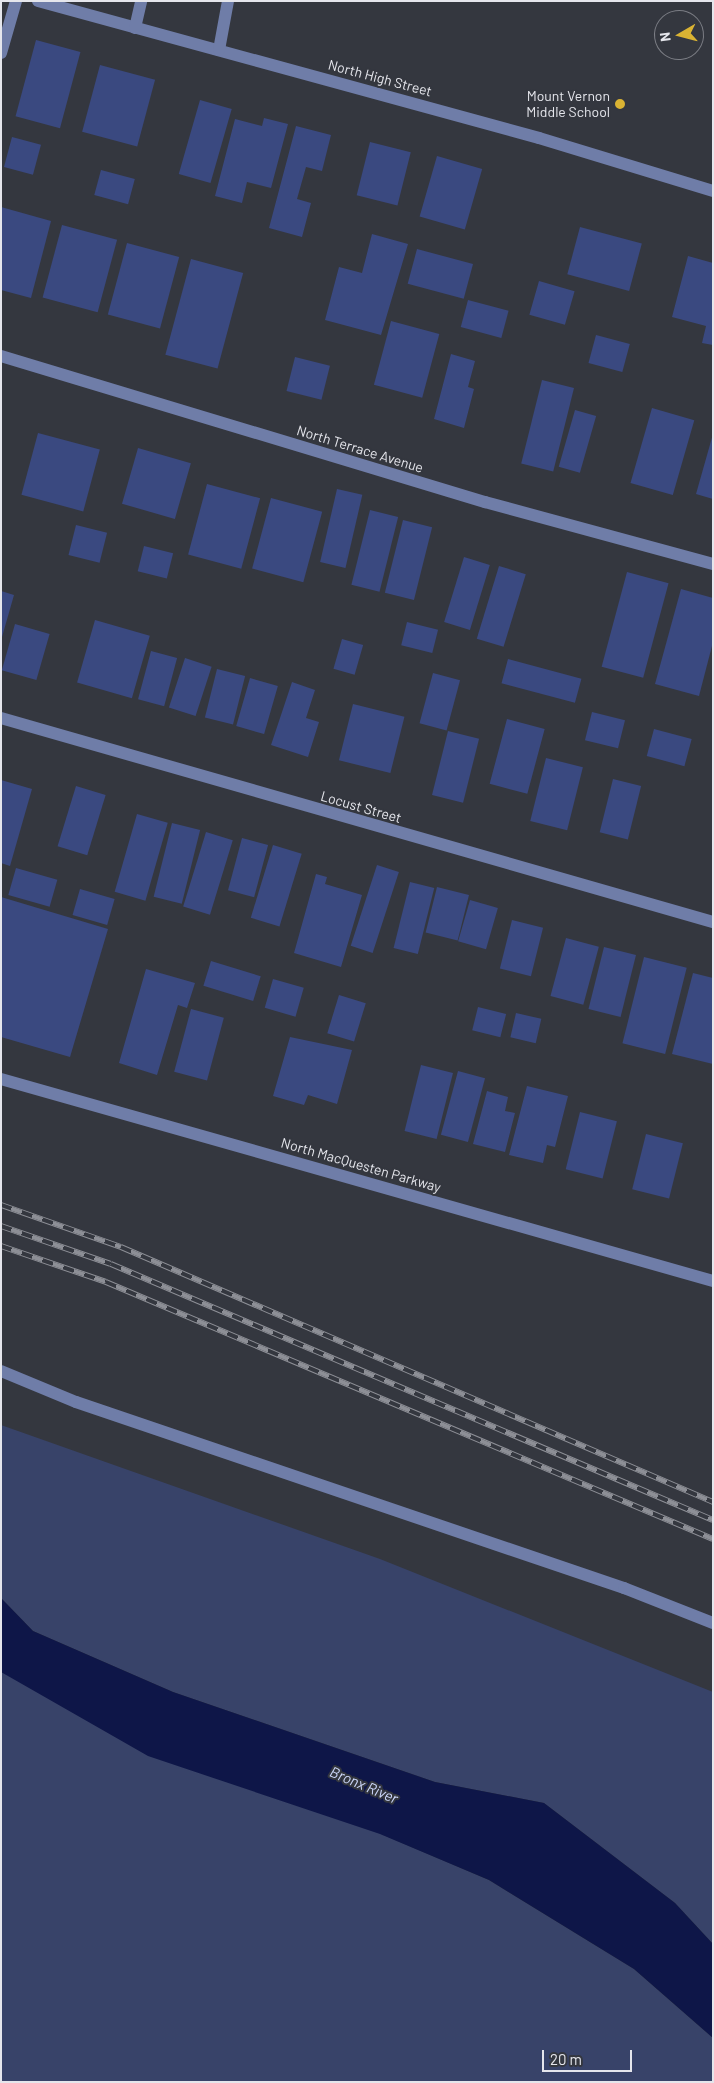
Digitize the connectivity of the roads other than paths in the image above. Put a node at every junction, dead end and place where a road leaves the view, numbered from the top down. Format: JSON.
{"nodes":[{"id":1,"x":16,"y":1,"type":"edge"},
{"id":2,"x":38,"y":1,"type":"edge"},
{"id":3,"x":142,"y":1,"type":"edge"},
{"id":4,"x":228,"y":1,"type":"edge"},
{"id":5,"x":66,"y":5,"type":"edge"},
{"id":6,"x":135,"y":28,"type":"junction"},
{"id":7,"x":219,"y":50,"type":"junction"},
{"id":8,"x":1,"y":53,"type":"edge"},
{"id":9,"x":713,"y":191,"type":"edge"},
{"id":10,"x":1,"y":356,"type":"edge"},
{"id":11,"x":713,"y":564,"type":"edge"},
{"id":12,"x":1,"y":718,"type":"edge"},
{"id":13,"x":713,"y":922,"type":"edge"},
{"id":14,"x":1,"y":1079,"type":"edge"},
{"id":15,"x":713,"y":1281,"type":"edge"},
{"id":16,"x":1,"y":1371,"type":"edge"},
{"id":17,"x":713,"y":1623,"type":"edge"}],
"edges":[{"from":1,"to":8,"type":"street"},
{"from":2,"to":5,"type":"street","name":"North High Street"},
{"from":3,"to":6,"type":"street"},
{"from":4,"to":7,"type":"street"},
{"from":5,"to":6,"type":"street","name":"North High Street"},
{"from":6,"to":7,"type":"street","name":"North High Street"},
{"from":7,"to":9,"type":"street","name":"North High Street"},
{"from":10,"to":11,"type":"street","name":"North Terrace Avenue"},
{"from":12,"to":13,"type":"street","name":"Locust Street"},
{"from":14,"to":15,"type":"street","name":"North MacQuesten Parkway"},
{"from":16,"to":17,"type":"street"}]}
